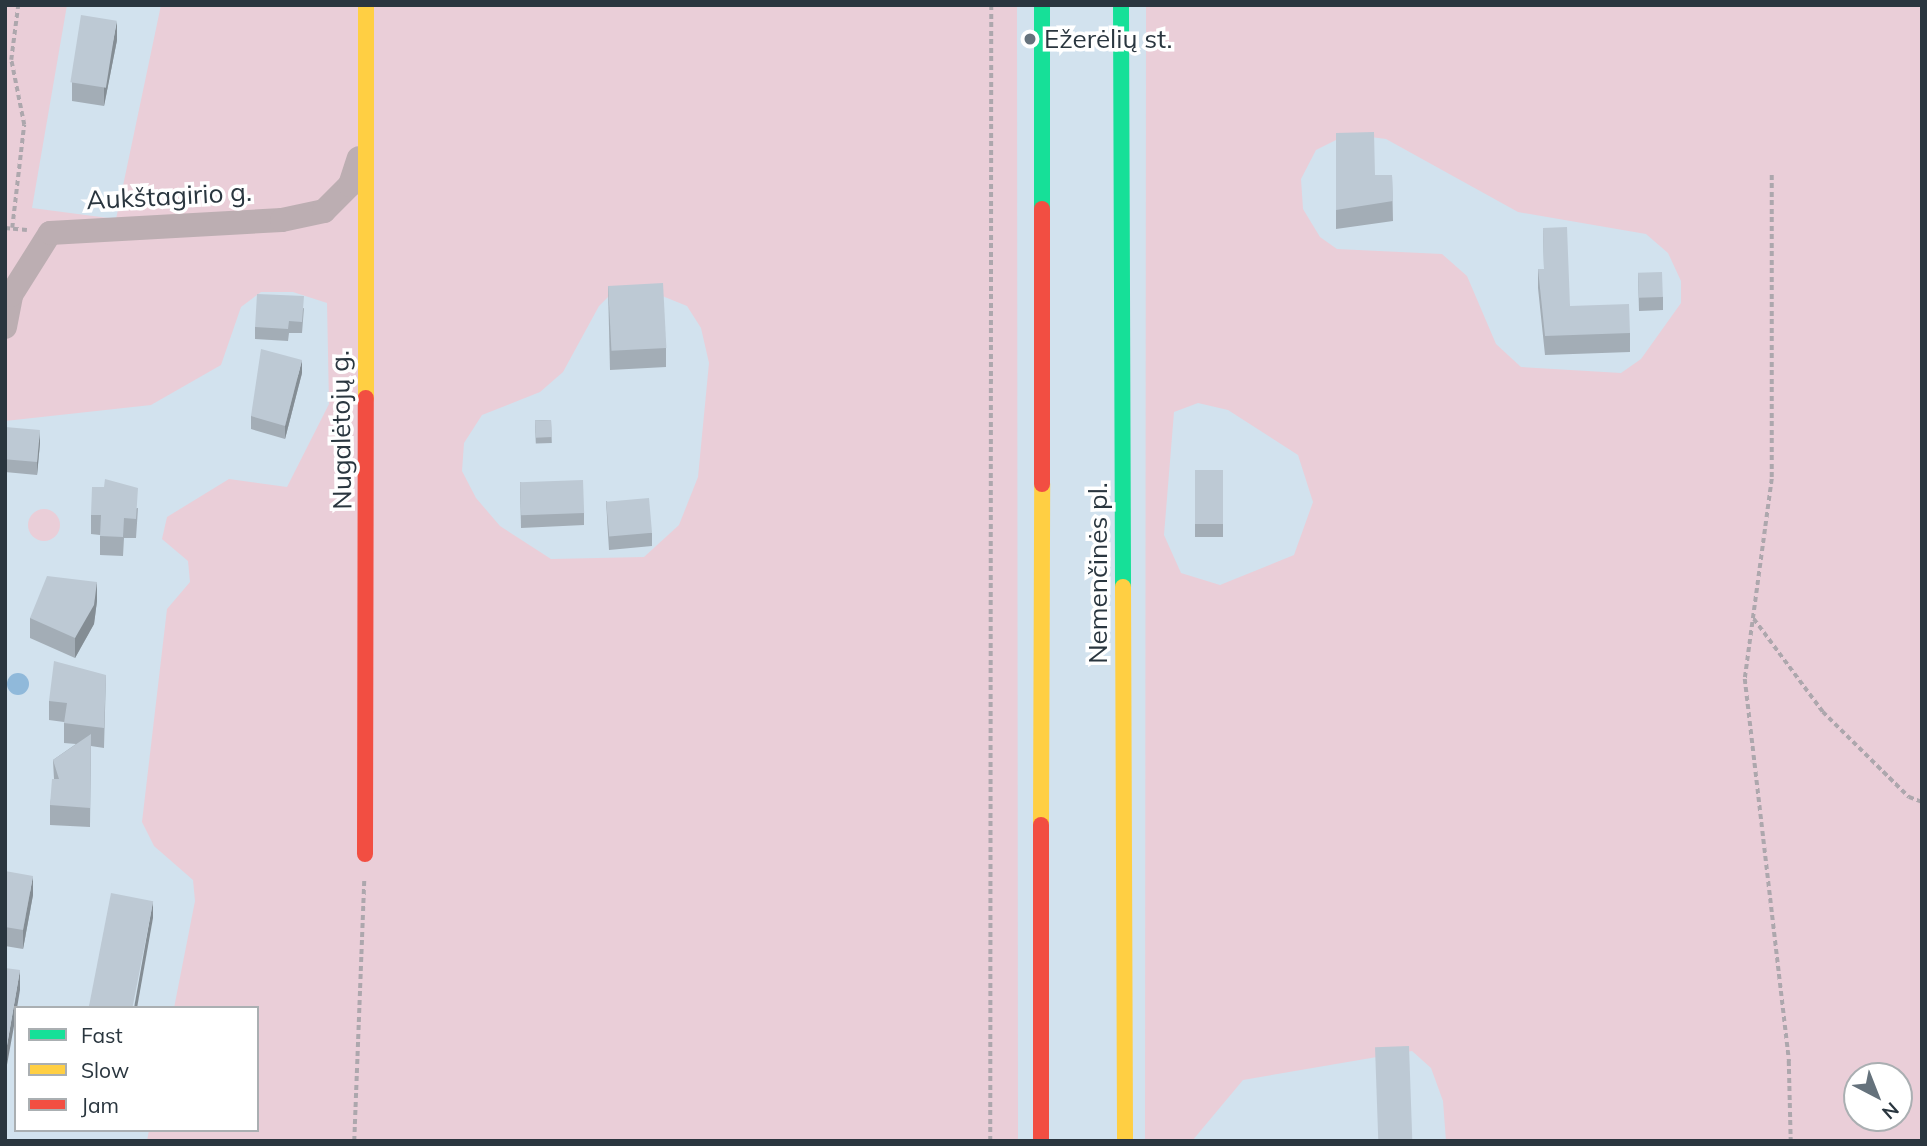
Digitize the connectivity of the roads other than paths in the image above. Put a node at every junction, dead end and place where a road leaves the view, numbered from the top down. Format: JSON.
{"nodes":[{"id":1,"x":366,"y":5,"type":"edge"},
{"id":2,"x":1042,"y":5,"type":"edge"},
{"id":3,"x":1121,"y":5,"type":"edge"},
{"id":4,"x":362,"y":151,"type":"junction"},
{"id":5,"x":5,"y":327,"type":"edge"},
{"id":6,"x":365,"y":854,"type":"road end"},
{"id":7,"x":1041,"y":1141,"type":"edge"},
{"id":8,"x":1125,"y":1141,"type":"edge"}],
"edges":[{"from":1,"to":4,"type":"main road","name":"Nugalėtojų g."},
{"from":2,"to":7,"type":"main road"},
{"from":3,"to":8,"type":"main road","name":"Nemenčinės pl."},
{"from":4,"to":5,"type":"street","name":"Aukštagirio g."},
{"from":4,"to":6,"type":"main road","name":"Nugalėtojų g."}]}
